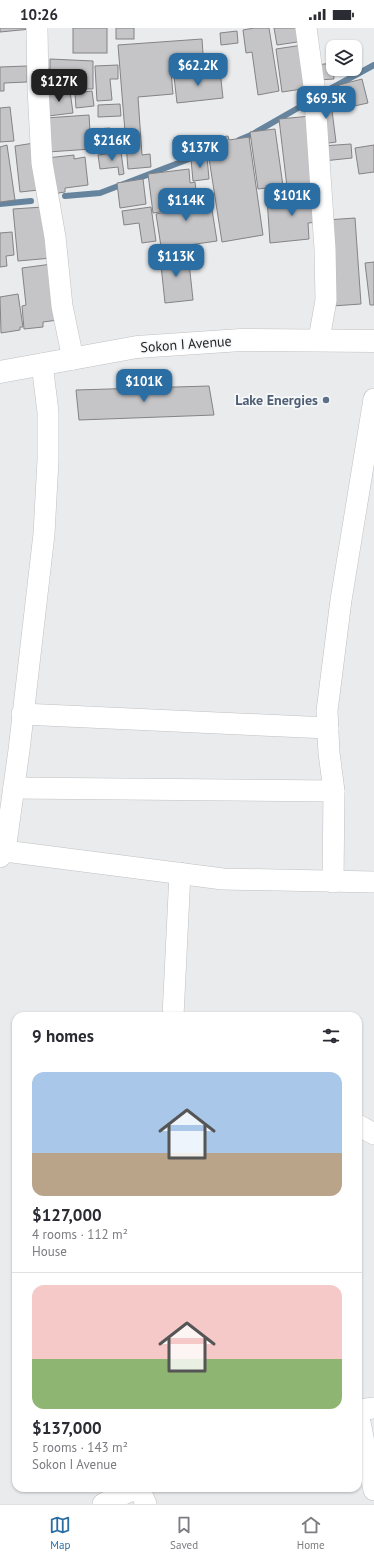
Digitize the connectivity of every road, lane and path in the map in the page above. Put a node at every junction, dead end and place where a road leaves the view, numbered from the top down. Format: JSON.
{"nodes":[{"id":1,"x":37,"y":28,"type":"edge"},
{"id":2,"x":306,"y":28,"type":"edge"},
{"id":3,"x":319,"y":339,"type":"junction"},
{"id":4,"x":374,"y":341,"type":"edge"},
{"id":5,"x":73,"y":359,"type":"junction"},
{"id":6,"x":42,"y":364,"type":"junction"},
{"id":7,"x":0,"y":372,"type":"edge"},
{"id":8,"x":374,"y":399,"type":"edge"},
{"id":9,"x":22,"y":714,"type":"junction"},
{"id":10,"x":328,"y":728,"type":"junction"},
{"id":11,"x":14,"y":788,"type":"junction"},
{"id":12,"x":334,"y":791,"type":"junction"},
{"id":13,"x":2,"y":854,"type":"edge"},
{"id":14,"x":180,"y":873,"type":"junction"},
{"id":15,"x":333,"y":882,"type":"junction"},
{"id":16,"x":374,"y":882,"type":"edge"},
{"id":17,"x":173,"y":1012,"type":"edge"},
{"id":18,"x":362,"y":1127,"type":"edge"},
{"id":19,"x":374,"y":1134,"type":"edge"},
{"id":20,"x":374,"y":1408,"type":"edge"},
{"id":21,"x":362,"y":1410,"type":"edge"},
{"id":22,"x":362,"y":1432,"type":"edge"},
{"id":23,"x":374,"y":1490,"type":"edge"},
{"id":24,"x":128,"y":1492,"type":"edge"},
{"id":25,"x":136,"y":1492,"type":"edge"},
{"id":26,"x":103,"y":1504,"type":"edge"},
{"id":27,"x":146,"y":1504,"type":"edge"}],
"edges":[{"from":1,"to":5,"type":"street"},
{"from":2,"to":3,"type":"street"},
{"from":3,"to":4,"type":"street","name":"Sokon I Avenue"},
{"from":3,"to":5,"type":"street","name":"Sokon I Avenue"},
{"from":5,"to":6,"type":"street","name":"Sokon I Avenue"},
{"from":6,"to":7,"type":"street","name":"Sokon I Avenue"},
{"from":6,"to":9,"type":"street"},
{"from":8,"to":10,"type":"street"},
{"from":9,"to":10,"type":"street"},
{"from":9,"to":11,"type":"street"},
{"from":10,"to":12,"type":"street"},
{"from":11,"to":12,"type":"street"},
{"from":11,"to":13,"type":"street"},
{"from":12,"to":15,"type":"street"},
{"from":13,"to":14,"type":"street"},
{"from":14,"to":15,"type":"street"},
{"from":14,"to":17,"type":"street"},
{"from":15,"to":16,"type":"street"},
{"from":18,"to":19,"type":"street"},
{"from":20,"to":21,"type":"street"},
{"from":22,"to":23,"type":"street"},
{"from":24,"to":26,"type":"street"},
{"from":25,"to":27,"type":"street"}]}
